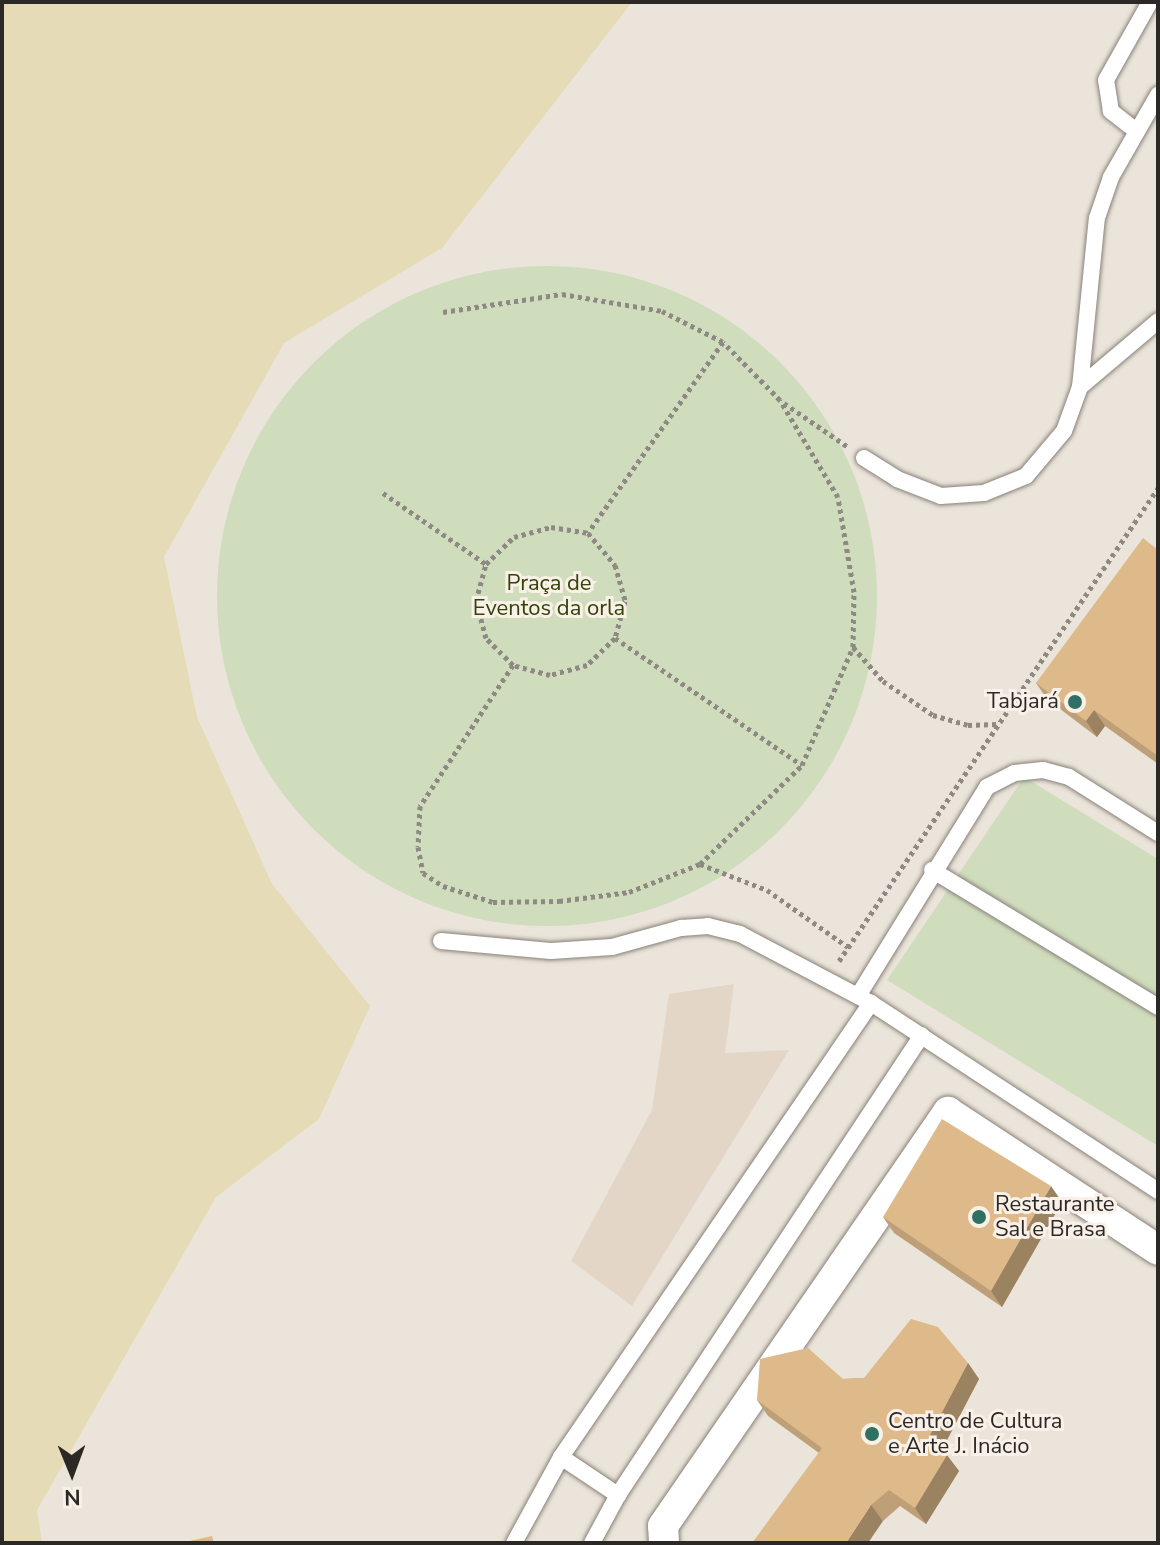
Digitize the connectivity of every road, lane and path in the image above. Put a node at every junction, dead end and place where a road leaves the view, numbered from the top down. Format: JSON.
{"nodes":[{"id":1,"x":1150,"y":2,"type":"edge"},
{"id":2,"x":1158,"y":95,"type":"edge"},
{"id":3,"x":1135,"y":130,"type":"junction"},
{"id":4,"x":443,"y":312,"type":"dead end"},
{"id":5,"x":1158,"y":321,"type":"edge"},
{"id":6,"x":723,"y":342,"type":"junction"},
{"id":7,"x":1080,"y":387,"type":"junction"},
{"id":8,"x":780,"y":400,"type":"junction"},
{"id":9,"x":864,"y":458,"type":"joint"},
{"id":10,"x":1158,"y":488,"type":"edge"},
{"id":11,"x":383,"y":493,"type":"dead end"},
{"id":12,"x":588,"y":533,"type":"junction"},
{"id":13,"x":486,"y":564,"type":"junction"},
{"id":14,"x":615,"y":638,"type":"junction"},
{"id":15,"x":853,"y":647,"type":"junction"},
{"id":16,"x":513,"y":665,"type":"junction"},
{"id":17,"x":997,"y":724,"type":"junction"},
{"id":18,"x":802,"y":765,"type":"junction"},
{"id":19,"x":1158,"y":833,"type":"edge"},
{"id":20,"x":700,"y":864,"type":"junction"},
{"id":21,"x":932,"y":870,"type":"junction"},
{"id":22,"x":441,"y":941,"type":"dead end"},
{"id":23,"x":848,"y":947,"type":"junction"},
{"id":24,"x":826,"y":980,"type":"junction"},
{"id":25,"x":864,"y":1000,"type":"junction"},
{"id":26,"x":1158,"y":1007,"type":"edge"},
{"id":27,"x":922,"y":1035,"type":"junction"},
{"id":28,"x":1158,"y":1191,"type":"edge"},
{"id":29,"x":1158,"y":1250,"type":"edge"},
{"id":30,"x":561,"y":1457,"type":"junction"},
{"id":31,"x":618,"y":1495,"type":"junction"},
{"id":32,"x":514,"y":1543,"type":"edge"},
{"id":33,"x":592,"y":1543,"type":"edge"},
{"id":34,"x":664,"y":1543,"type":"edge"}],
"edges":[{"from":1,"to":3,"type":"lane"},
{"from":2,"to":3,"type":"lane"},
{"from":3,"to":7,"type":"lane"},
{"from":4,"to":6,"type":"path"},
{"from":5,"to":7,"type":"lane"},
{"from":6,"to":8,"type":"path"},
{"from":6,"to":12,"type":"path"},
{"from":7,"to":9,"type":"lane"},
{"from":8,"to":9,"type":"path"},
{"from":8,"to":15,"type":"path"},
{"from":10,"to":17,"type":"path"},
{"from":11,"to":13,"type":"path"},
{"from":12,"to":13,"type":"path"},
{"from":12,"to":14,"type":"path"},
{"from":13,"to":16,"type":"path"},
{"from":14,"to":16,"type":"path"},
{"from":14,"to":18,"type":"path"},
{"from":15,"to":17,"type":"path"},
{"from":15,"to":18,"type":"path"},
{"from":16,"to":20,"type":"path"},
{"from":17,"to":23,"type":"path"},
{"from":18,"to":20,"type":"path"},
{"from":19,"to":21,"type":"lane"},
{"from":20,"to":23,"type":"path"},
{"from":21,"to":25,"type":"lane"},
{"from":21,"to":26,"type":"lane"},
{"from":22,"to":24,"type":"lane"},
{"from":23,"to":24,"type":"path"},
{"from":24,"to":25,"type":"lane"},
{"from":25,"to":27,"type":"lane"},
{"from":25,"to":30,"type":"lane"},
{"from":27,"to":28,"type":"lane"},
{"from":27,"to":31,"type":"lane"},
{"from":29,"to":34,"type":"street"},
{"from":30,"to":31,"type":"lane"},
{"from":30,"to":32,"type":"lane"},
{"from":31,"to":33,"type":"lane"}]}
